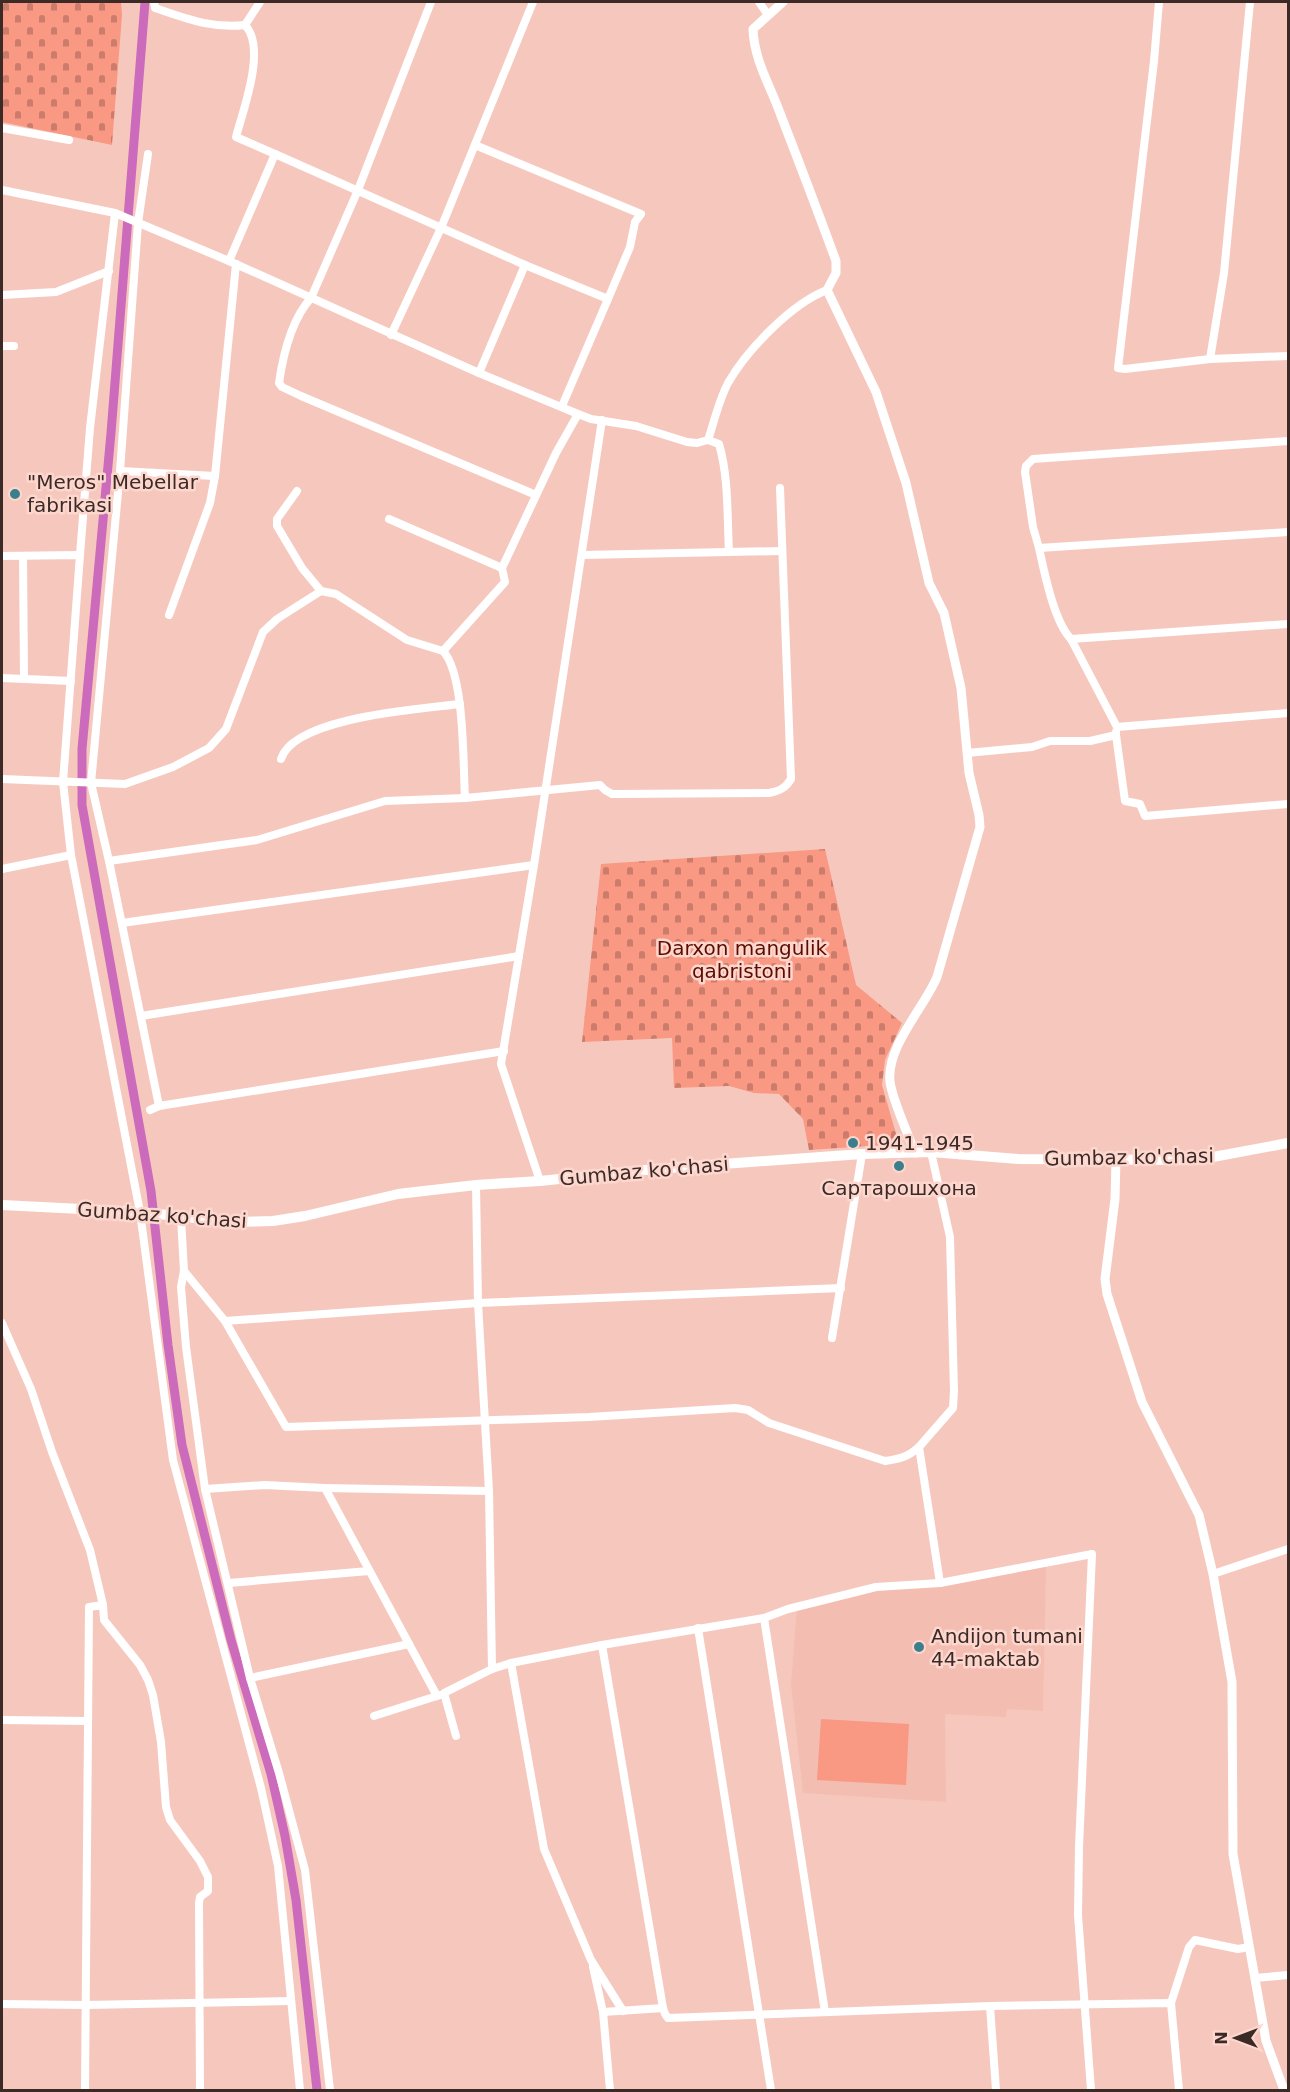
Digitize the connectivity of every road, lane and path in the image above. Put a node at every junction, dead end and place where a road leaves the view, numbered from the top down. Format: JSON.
{"nodes":[{"id":1,"x":154,"y":2,"type":"edge"},
{"id":2,"x":260,"y":2,"type":"edge"},
{"id":3,"x":431,"y":2,"type":"edge"},
{"id":4,"x":533,"y":2,"type":"edge"},
{"id":5,"x":759,"y":2,"type":"edge"},
{"id":6,"x":783,"y":2,"type":"edge"},
{"id":7,"x":1159,"y":2,"type":"edge"},
{"id":8,"x":1250,"y":2,"type":"edge"},
{"id":9,"x":768,"y":15,"type":"junction"},
{"id":10,"x":245,"y":25,"type":"junction"},
{"id":11,"x":2,"y":128,"type":"edge"},
{"id":12,"x":69,"y":140,"type":"dead end"},
{"id":13,"x":475,"y":145,"type":"junction"},
{"id":14,"x":148,"y":154,"type":"dead end"},
{"id":15,"x":275,"y":154,"type":"junction"},
{"id":16,"x":2,"y":190,"type":"edge"},
{"id":17,"x":358,"y":190,"type":"junction"},
{"id":18,"x":115,"y":213,"type":"junction"},
{"id":19,"x":138,"y":223,"type":"junction"},
{"id":20,"x":441,"y":228,"type":"junction"},
{"id":21,"x":233,"y":262,"type":"junction"},
{"id":22,"x":525,"y":265,"type":"junction"},
{"id":23,"x":109,"y":272,"type":"junction"},
{"id":24,"x":827,"y":290,"type":"junction"},
{"id":25,"x":2,"y":295,"type":"edge"},
{"id":26,"x":311,"y":298,"type":"junction"},
{"id":27,"x":608,"y":299,"type":"junction"},
{"id":28,"x":392,"y":335,"type":"junction"},
{"id":29,"x":2,"y":346,"type":"edge"},
{"id":30,"x":14,"y":346,"type":"dead end"},
{"id":31,"x":1288,"y":356,"type":"edge"},
{"id":32,"x":1210,"y":359,"type":"junction"},
{"id":33,"x":479,"y":374,"type":"junction"},
{"id":34,"x":562,"y":406,"type":"junction"},
{"id":35,"x":578,"y":414,"type":"junction"},
{"id":36,"x":602,"y":420,"type":"junction"},
{"id":37,"x":708,"y":440,"type":"junction"},
{"id":38,"x":1288,"y":441,"type":"edge"},
{"id":39,"x":120,"y":471,"type":"junction"},
{"id":40,"x":215,"y":476,"type":"junction"},
{"id":41,"x":780,"y":488,"type":"dead end"},
{"id":42,"x":297,"y":491,"type":"dead end"},
{"id":43,"x":536,"y":495,"type":"junction"},
{"id":44,"x":389,"y":519,"type":"dead end"},
{"id":45,"x":1288,"y":532,"type":"edge"},
{"id":46,"x":1040,"y":548,"type":"junction"},
{"id":47,"x":782,"y":551,"type":"junction"},
{"id":48,"x":729,"y":552,"type":"junction"},
{"id":49,"x":80,"y":555,"type":"junction"},
{"id":50,"x":582,"y":555,"type":"junction"},
{"id":51,"x":2,"y":556,"type":"edge"},
{"id":52,"x":23,"y":556,"type":"junction"},
{"id":53,"x":502,"y":568,"type":"junction"},
{"id":54,"x":321,"y":591,"type":"junction"},
{"id":55,"x":169,"y":615,"type":"dead end"},
{"id":56,"x":1288,"y":624,"type":"edge"},
{"id":57,"x":1071,"y":639,"type":"junction"},
{"id":58,"x":443,"y":651,"type":"junction"},
{"id":59,"x":2,"y":678,"type":"edge"},
{"id":60,"x":24,"y":679,"type":"junction"},
{"id":61,"x":71,"y":681,"type":"junction"},
{"id":62,"x":460,"y":704,"type":"junction"},
{"id":63,"x":1288,"y":713,"type":"edge"},
{"id":64,"x":1116,"y":731,"type":"junction"},
{"id":65,"x":967,"y":753,"type":"junction"},
{"id":66,"x":281,"y":759,"type":"dead end"},
{"id":67,"x":2,"y":779,"type":"edge"},
{"id":68,"x":66,"y":782,"type":"junction"},
{"id":69,"x":87,"y":783,"type":"junction"},
{"id":70,"x":546,"y":791,"type":"junction"},
{"id":71,"x":465,"y":798,"type":"junction"},
{"id":72,"x":1288,"y":804,"type":"edge"},
{"id":73,"x":71,"y":855,"type":"junction"},
{"id":74,"x":109,"y":861,"type":"junction"},
{"id":75,"x":534,"y":865,"type":"junction"},
{"id":76,"x":2,"y":869,"type":"edge"},
{"id":77,"x":122,"y":923,"type":"junction"},
{"id":78,"x":519,"y":956,"type":"junction"},
{"id":79,"x":141,"y":1016,"type":"junction"},
{"id":80,"x":504,"y":1051,"type":"junction"},
{"id":81,"x":159,"y":1106,"type":"junction"},
{"id":82,"x":150,"y":1110,"type":"dead end"},
{"id":83,"x":1288,"y":1143,"type":"edge"},
{"id":84,"x":932,"y":1152,"type":"junction"},
{"id":85,"x":915,"y":1153,"type":"junction"},
{"id":86,"x":862,"y":1154,"type":"junction"},
{"id":87,"x":1116,"y":1159,"type":"junction"},
{"id":88,"x":540,"y":1181,"type":"junction"},
{"id":89,"x":476,"y":1185,"type":"junction"},
{"id":90,"x":2,"y":1204,"type":"edge"},
{"id":91,"x":140,"y":1212,"type":"junction"},
{"id":92,"x":181,"y":1218,"type":"junction"},
{"id":93,"x":184,"y":1271,"type":"junction"},
{"id":94,"x":841,"y":1288,"type":"junction"},
{"id":95,"x":478,"y":1303,"type":"junction"},
{"id":96,"x":225,"y":1321,"type":"junction"},
{"id":97,"x":2,"y":1323,"type":"edge"},
{"id":98,"x":832,"y":1338,"type":"dead end"},
{"id":99,"x":484,"y":1421,"type":"junction"},
{"id":100,"x":919,"y":1447,"type":"junction"},
{"id":101,"x":325,"y":1488,"type":"junction"},
{"id":102,"x":205,"y":1489,"type":"junction"},
{"id":103,"x":489,"y":1491,"type":"junction"},
{"id":104,"x":1288,"y":1549,"type":"edge"},
{"id":105,"x":369,"y":1571,"type":"junction"},
{"id":106,"x":1213,"y":1574,"type":"junction"},
{"id":107,"x":229,"y":1583,"type":"junction"},
{"id":108,"x":940,"y":1583,"type":"junction"},
{"id":109,"x":103,"y":1605,"type":"junction"},
{"id":110,"x":764,"y":1618,"type":"junction"},
{"id":111,"x":699,"y":1628,"type":"junction"},
{"id":112,"x":409,"y":1644,"type":"junction"},
{"id":113,"x":602,"y":1645,"type":"junction"},
{"id":114,"x":512,"y":1663,"type":"junction"},
{"id":115,"x":492,"y":1669,"type":"junction"},
{"id":116,"x":250,"y":1678,"type":"junction"},
{"id":117,"x":440,"y":1695,"type":"junction"},
{"id":118,"x":374,"y":1716,"type":"dead end"},
{"id":119,"x":2,"y":1720,"type":"edge"},
{"id":120,"x":88,"y":1721,"type":"junction"},
{"id":121,"x":456,"y":1736,"type":"dead end"},
{"id":122,"x":1249,"y":1947,"type":"junction"},
{"id":123,"x":591,"y":1960,"type":"junction"},
{"id":124,"x":1288,"y":1975,"type":"edge"},
{"id":125,"x":1255,"y":1977,"type":"junction"},
{"id":126,"x":291,"y":2001,"type":"junction"},
{"id":127,"x":200,"y":2002,"type":"junction"},
{"id":128,"x":1171,"y":2003,"type":"junction"},
{"id":129,"x":2,"y":2004,"type":"edge"},
{"id":130,"x":1084,"y":2004,"type":"junction"},
{"id":131,"x":85,"y":2005,"type":"junction"},
{"id":132,"x":990,"y":2006,"type":"junction"},
{"id":133,"x":663,"y":2008,"type":"junction"},
{"id":134,"x":603,"y":2012,"type":"junction"},
{"id":135,"x":623,"y":2012,"type":"junction"},
{"id":136,"x":825,"y":2012,"type":"junction"},
{"id":137,"x":757,"y":2014,"type":"junction"},
{"id":138,"x":85,"y":2091,"type":"edge"},
{"id":139,"x":200,"y":2091,"type":"edge"},
{"id":140,"x":300,"y":2091,"type":"edge"},
{"id":141,"x":330,"y":2091,"type":"edge"},
{"id":142,"x":610,"y":2091,"type":"edge"},
{"id":143,"x":771,"y":2091,"type":"edge"},
{"id":144,"x":996,"y":2091,"type":"edge"},
{"id":145,"x":1090,"y":2091,"type":"edge"},
{"id":146,"x":1179,"y":2091,"type":"edge"},
{"id":147,"x":1284,"y":2091,"type":"edge"}],
"edges":[{"from":1,"to":10,"type":"street"},
{"from":2,"to":10,"type":"street"},
{"from":3,"to":17,"type":"street"},
{"from":4,"to":13,"type":"street"},
{"from":5,"to":9,"type":"street"},
{"from":6,"to":9,"type":"street"},
{"from":7,"to":32,"type":"street"},
{"from":8,"to":32,"type":"street"},
{"from":9,"to":24,"type":"street"},
{"from":10,"to":15,"type":"street"},
{"from":11,"to":12,"type":"street"},
{"from":13,"to":20,"type":"street"},
{"from":13,"to":27,"type":"street"},
{"from":14,"to":19,"type":"street"},
{"from":15,"to":17,"type":"street"},
{"from":15,"to":21,"type":"street"},
{"from":16,"to":18,"type":"street"},
{"from":17,"to":20,"type":"street"},
{"from":17,"to":26,"type":"street"},
{"from":18,"to":19,"type":"street"},
{"from":18,"to":23,"type":"street"},
{"from":19,"to":21,"type":"street"},
{"from":19,"to":39,"type":"street"},
{"from":20,"to":22,"type":"street"},
{"from":20,"to":28,"type":"street"},
{"from":21,"to":26,"type":"street"},
{"from":21,"to":40,"type":"street"},
{"from":22,"to":27,"type":"street"},
{"from":22,"to":33,"type":"street"},
{"from":23,"to":25,"type":"street"},
{"from":23,"to":49,"type":"street"},
{"from":24,"to":37,"type":"street"},
{"from":24,"to":65,"type":"street"},
{"from":26,"to":28,"type":"street"},
{"from":26,"to":43,"type":"street"},
{"from":27,"to":34,"type":"street"},
{"from":28,"to":33,"type":"street"},
{"from":29,"to":30,"type":"street"},
{"from":31,"to":32,"type":"street"},
{"from":33,"to":34,"type":"street"},
{"from":34,"to":35,"type":"street"},
{"from":35,"to":36,"type":"street"},
{"from":35,"to":43,"type":"street"},
{"from":36,"to":37,"type":"street"},
{"from":36,"to":50,"type":"street"},
{"from":37,"to":48,"type":"street"},
{"from":38,"to":46,"type":"street"},
{"from":39,"to":40,"type":"street"},
{"from":39,"to":69,"type":"street"},
{"from":40,"to":55,"type":"street"},
{"from":41,"to":47,"type":"street"},
{"from":42,"to":54,"type":"street"},
{"from":43,"to":53,"type":"street"},
{"from":44,"to":53,"type":"street"},
{"from":45,"to":46,"type":"street"},
{"from":46,"to":57,"type":"street"},
{"from":47,"to":48,"type":"street"},
{"from":47,"to":70,"type":"street"},
{"from":48,"to":50,"type":"street"},
{"from":49,"to":52,"type":"street"},
{"from":49,"to":61,"type":"street"},
{"from":50,"to":70,"type":"street"},
{"from":51,"to":52,"type":"street"},
{"from":52,"to":60,"type":"street"},
{"from":53,"to":58,"type":"street"},
{"from":54,"to":58,"type":"street"},
{"from":54,"to":69,"type":"street"},
{"from":56,"to":57,"type":"street"},
{"from":57,"to":64,"type":"street"},
{"from":58,"to":62,"type":"street"},
{"from":59,"to":60,"type":"street"},
{"from":60,"to":61,"type":"street"},
{"from":61,"to":68,"type":"street"},
{"from":62,"to":66,"type":"street"},
{"from":62,"to":71,"type":"street"},
{"from":63,"to":64,"type":"street"},
{"from":64,"to":65,"type":"street"},
{"from":64,"to":72,"type":"street"},
{"from":65,"to":85,"type":"street"},
{"from":67,"to":68,"type":"street"},
{"from":68,"to":69,"type":"street"},
{"from":68,"to":73,"type":"street"},
{"from":69,"to":74,"type":"street"},
{"from":70,"to":71,"type":"street"},
{"from":70,"to":75,"type":"street"},
{"from":71,"to":74,"type":"street"},
{"from":73,"to":76,"type":"street"},
{"from":73,"to":91,"type":"street"},
{"from":74,"to":77,"type":"street"},
{"from":75,"to":77,"type":"street"},
{"from":75,"to":78,"type":"street"},
{"from":77,"to":79,"type":"street"},
{"from":78,"to":79,"type":"street"},
{"from":78,"to":80,"type":"street"},
{"from":79,"to":81,"type":"street"},
{"from":80,"to":81,"type":"street"},
{"from":80,"to":88,"type":"street"},
{"from":81,"to":82,"type":"street"},
{"from":83,"to":87,"type":"main road","name":"Gumbaz ko'chasi"},
{"from":84,"to":85,"type":"main road","name":"Gumbaz ko'chasi"},
{"from":84,"to":87,"type":"main road","name":"Gumbaz ko'chasi"},
{"from":84,"to":100,"type":"street"},
{"from":85,"to":86,"type":"main road","name":"Gumbaz ko'chasi"},
{"from":86,"to":88,"type":"main road","name":"Gumbaz ko'chasi"},
{"from":86,"to":94,"type":"street"},
{"from":87,"to":106,"type":"street"},
{"from":88,"to":89,"type":"main road","name":"Gumbaz ko'chasi"},
{"from":89,"to":92,"type":"main road","name":"Gumbaz ko'chasi"},
{"from":89,"to":95,"type":"street"},
{"from":90,"to":91,"type":"main road","name":"Gumbaz ko'chasi"},
{"from":91,"to":92,"type":"main road","name":"Gumbaz ko'chasi"},
{"from":91,"to":126,"type":"street"},
{"from":92,"to":93,"type":"street"},
{"from":93,"to":96,"type":"street"},
{"from":93,"to":102,"type":"street"},
{"from":94,"to":95,"type":"street"},
{"from":94,"to":98,"type":"street"},
{"from":95,"to":96,"type":"street"},
{"from":95,"to":99,"type":"street"},
{"from":96,"to":99,"type":"street"},
{"from":97,"to":109,"type":"street"},
{"from":99,"to":100,"type":"street"},
{"from":99,"to":103,"type":"street"},
{"from":100,"to":108,"type":"street"},
{"from":101,"to":102,"type":"street"},
{"from":101,"to":103,"type":"street"},
{"from":101,"to":105,"type":"street"},
{"from":102,"to":107,"type":"street"},
{"from":103,"to":115,"type":"street"},
{"from":104,"to":106,"type":"street"},
{"from":105,"to":107,"type":"street"},
{"from":105,"to":112,"type":"street"},
{"from":106,"to":122,"type":"street"},
{"from":107,"to":116,"type":"street"},
{"from":108,"to":110,"type":"street"},
{"from":108,"to":130,"type":"street"},
{"from":109,"to":120,"type":"street"},
{"from":109,"to":127,"type":"street"},
{"from":110,"to":111,"type":"street"},
{"from":110,"to":136,"type":"street"},
{"from":111,"to":113,"type":"street"},
{"from":111,"to":137,"type":"street"},
{"from":112,"to":116,"type":"street"},
{"from":112,"to":117,"type":"street"},
{"from":113,"to":114,"type":"street"},
{"from":113,"to":133,"type":"street"},
{"from":114,"to":115,"type":"street"},
{"from":114,"to":123,"type":"street"},
{"from":115,"to":117,"type":"street"},
{"from":116,"to":141,"type":"street"},
{"from":117,"to":118,"type":"street"},
{"from":117,"to":121,"type":"street"},
{"from":119,"to":120,"type":"street"},
{"from":120,"to":131,"type":"street"},
{"from":122,"to":125,"type":"street"},
{"from":122,"to":128,"type":"street"},
{"from":123,"to":134,"type":"street"},
{"from":123,"to":135,"type":"street"},
{"from":124,"to":125,"type":"street"},
{"from":125,"to":147,"type":"street"},
{"from":126,"to":127,"type":"street"},
{"from":126,"to":140,"type":"street"},
{"from":127,"to":131,"type":"street"},
{"from":127,"to":139,"type":"street"},
{"from":128,"to":130,"type":"street"},
{"from":128,"to":146,"type":"street"},
{"from":129,"to":131,"type":"street"},
{"from":130,"to":132,"type":"street"},
{"from":130,"to":145,"type":"street"},
{"from":131,"to":138,"type":"street"},
{"from":132,"to":136,"type":"street"},
{"from":132,"to":144,"type":"street"},
{"from":133,"to":135,"type":"street"},
{"from":133,"to":137,"type":"street"},
{"from":134,"to":135,"type":"street"},
{"from":134,"to":142,"type":"street"},
{"from":136,"to":137,"type":"street"},
{"from":137,"to":143,"type":"street"}]}
